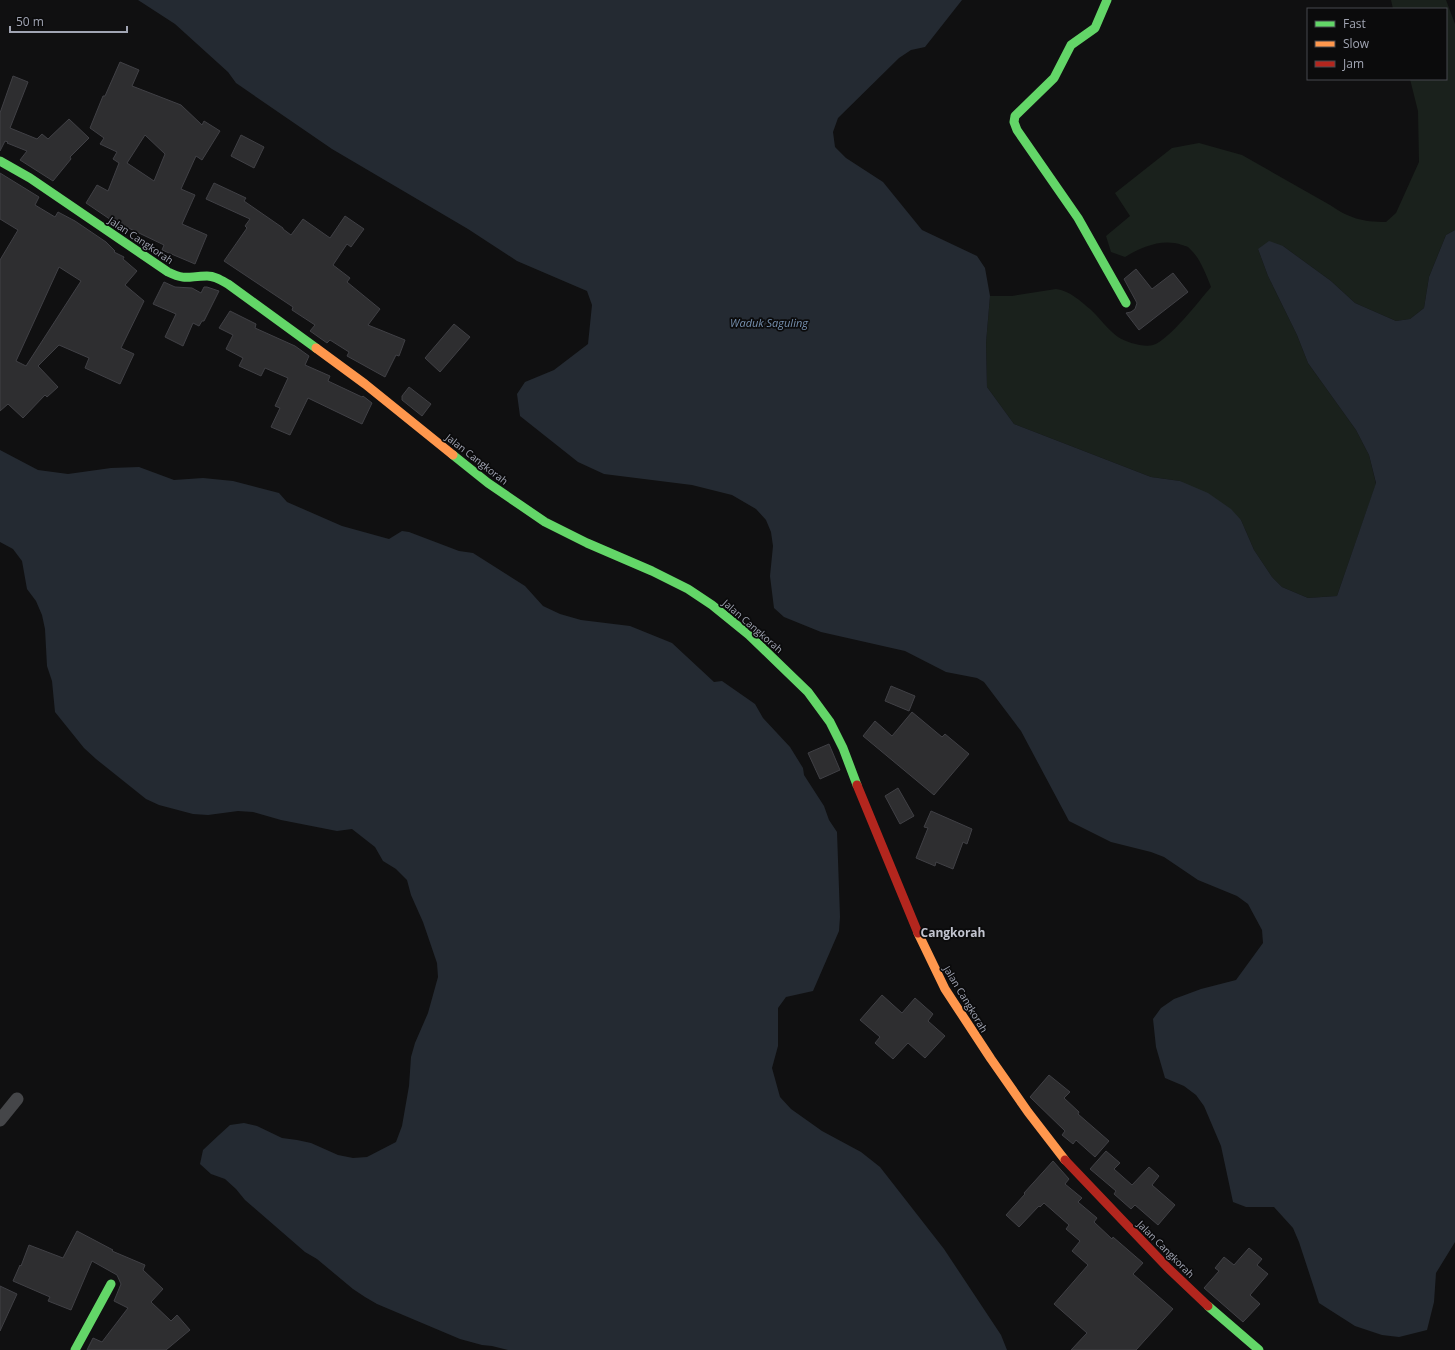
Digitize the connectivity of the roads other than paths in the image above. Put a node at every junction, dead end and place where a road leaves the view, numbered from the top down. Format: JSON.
{"nodes":[{"id":1,"x":1108,"y":0,"type":"edge"},
{"id":2,"x":0,"y":161,"type":"edge"},
{"id":3,"x":1126,"y":303,"type":"dead end"},
{"id":4,"x":17,"y":1099,"type":"dead end"},
{"id":5,"x":0,"y":1120,"type":"edge"},
{"id":6,"x":110,"y":1284,"type":"dead end"},
{"id":7,"x":75,"y":1350,"type":"edge"},
{"id":8,"x":1259,"y":1350,"type":"edge"}],
"edges":[{"from":1,"to":3,"type":"street"},
{"from":2,"to":8,"type":"street","name":"Jalan Cangkorah"},
{"from":4,"to":5,"type":"street"},
{"from":6,"to":7,"type":"street"}]}
